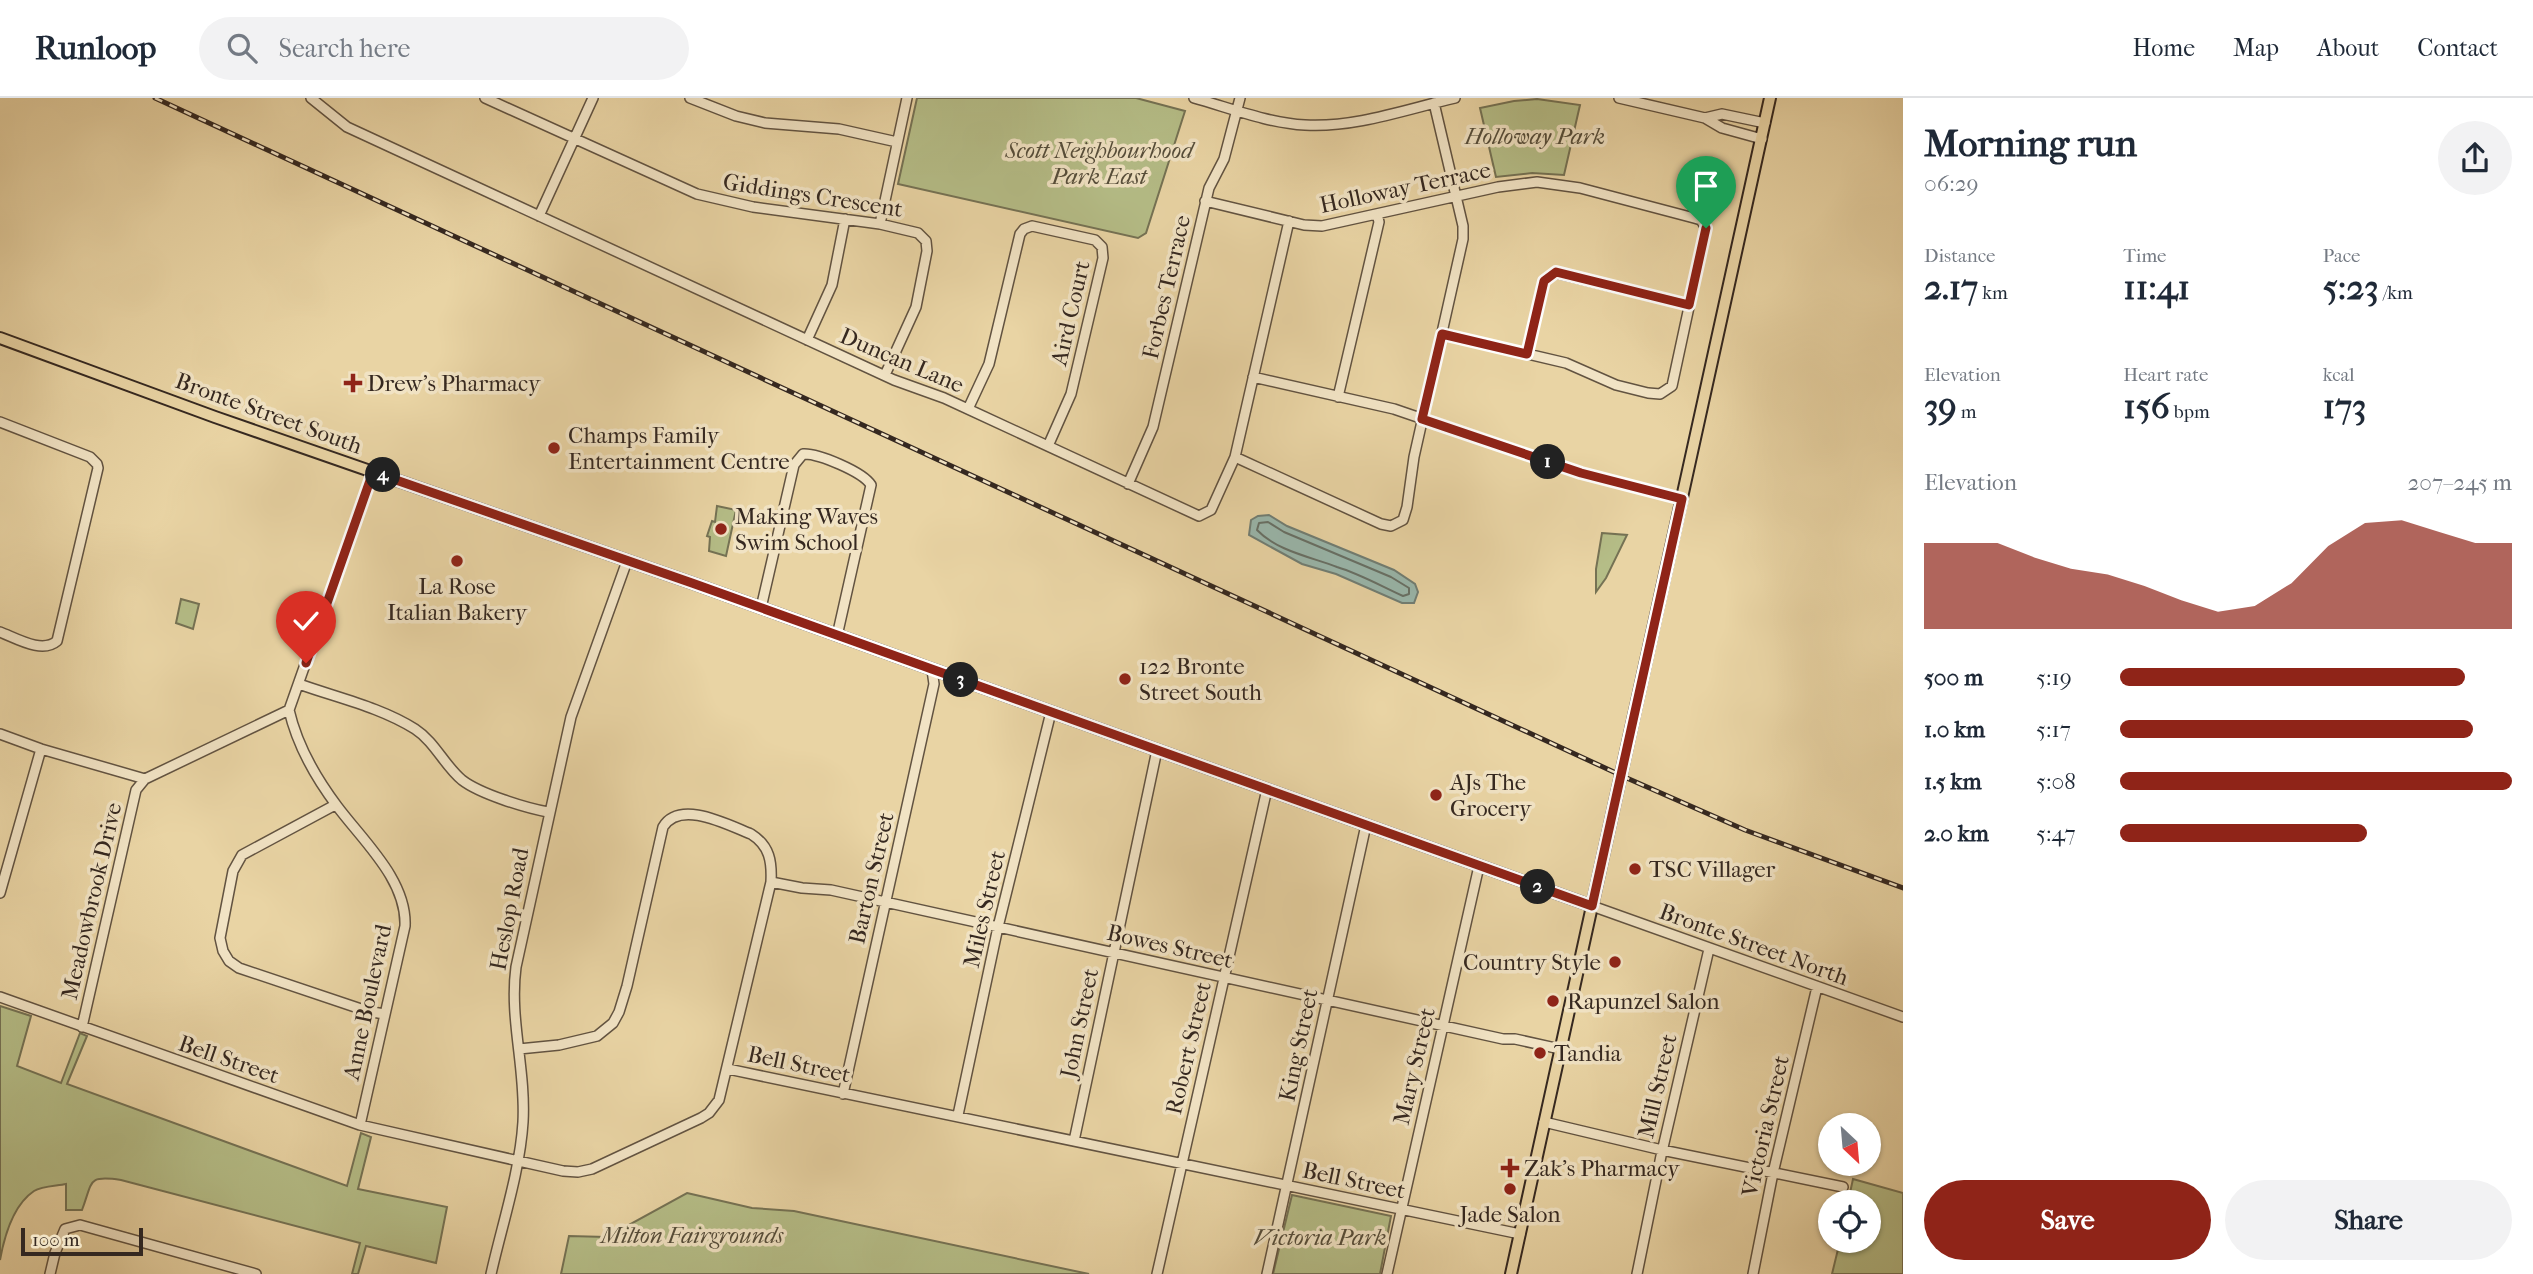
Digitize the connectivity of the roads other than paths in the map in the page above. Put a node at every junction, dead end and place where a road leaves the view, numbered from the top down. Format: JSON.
{"nodes":[{"id":1,"x":311,"y":98,"type":"edge"},
{"id":2,"x":485,"y":98,"type":"edge"},
{"id":3,"x":593,"y":98,"type":"edge"},
{"id":4,"x":690,"y":98,"type":"edge"},
{"id":5,"x":907,"y":98,"type":"edge"},
{"id":6,"x":1194,"y":98,"type":"edge"},
{"id":7,"x":1240,"y":98,"type":"edge"},
{"id":8,"x":1455,"y":98,"type":"edge"},
{"id":9,"x":1619,"y":98,"type":"edge"},
{"id":10,"x":1770,"y":98,"type":"edge"},
{"id":11,"x":1434,"y":103,"type":"junction"},
{"id":12,"x":1237,"y":110,"type":"junction"},
{"id":13,"x":1705,"y":118,"type":"junction"},
{"id":14,"x":1765,"y":123,"type":"junction"},
{"id":15,"x":575,"y":139,"type":"junction"},
{"id":16,"x":1762,"y":139,"type":"junction"},
{"id":17,"x":897,"y":142,"type":"junction"},
{"id":18,"x":1456,"y":196,"type":"junction"},
{"id":19,"x":1205,"y":201,"type":"junction"},
{"id":20,"x":1377,"y":214,"type":"junction"},
{"id":21,"x":539,"y":216,"type":"junction"},
{"id":22,"x":845,"y":219,"type":"junction"},
{"id":23,"x":1289,"y":221,"type":"junction"},
{"id":24,"x":880,"y":224,"type":"junction"},
{"id":25,"x":1689,"y":305,"type":"junction"},
{"id":26,"x":1442,"y":334,"type":"junction"},
{"id":27,"x":0,"y":338,"type":"edge"},
{"id":28,"x":807,"y":340,"type":"junction"},
{"id":29,"x":1527,"y":354,"type":"junction"},
{"id":30,"x":885,"y":375,"type":"junction"},
{"id":31,"x":1253,"y":377,"type":"junction"},
{"id":32,"x":1338,"y":397,"type":"junction"},
{"id":33,"x":968,"y":409,"type":"junction"},
{"id":34,"x":1422,"y":419,"type":"junction"},
{"id":35,"x":0,"y":422,"type":"edge"},
{"id":36,"x":1048,"y":446,"type":"junction"},
{"id":37,"x":1235,"y":457,"type":"junction"},
{"id":38,"x":373,"y":472,"type":"junction"},
{"id":39,"x":1128,"y":484,"type":"junction"},
{"id":40,"x":1682,"y":499,"type":"junction"},
{"id":41,"x":627,"y":561,"type":"junction"},
{"id":42,"x":761,"y":608,"type":"junction"},
{"id":43,"x":0,"y":632,"type":"edge"},
{"id":44,"x":837,"y":636,"type":"junction"},
{"id":45,"x":932,"y":670,"type":"junction"},
{"id":46,"x":299,"y":684,"type":"junction"},
{"id":47,"x":289,"y":710,"type":"junction"},
{"id":48,"x":1051,"y":712,"type":"junction"},
{"id":49,"x":0,"y":734,"type":"edge"},
{"id":50,"x":41,"y":749,"type":"junction"},
{"id":51,"x":1157,"y":750,"type":"junction"},
{"id":52,"x":145,"y":779,"type":"junction"},
{"id":53,"x":1267,"y":789,"type":"junction"},
{"id":54,"x":335,"y":804,"type":"junction"},
{"id":55,"x":548,"y":812,"type":"junction"},
{"id":56,"x":1366,"y":825,"type":"junction"},
{"id":57,"x":1479,"y":866,"type":"junction"},
{"id":58,"x":771,"y":883,"type":"junction"},
{"id":59,"x":0,"y":893,"type":"edge"},
{"id":60,"x":886,"y":902,"type":"junction"},
{"id":61,"x":1592,"y":906,"type":"junction"},
{"id":62,"x":998,"y":927,"type":"junction"},
{"id":63,"x":1709,"y":949,"type":"junction"},
{"id":64,"x":1114,"y":953,"type":"junction"},
{"id":65,"x":1224,"y":977,"type":"junction"},
{"id":66,"x":1817,"y":987,"type":"junction"},
{"id":67,"x":0,"y":997,"type":"edge"},
{"id":68,"x":1327,"y":1000,"type":"junction"},
{"id":69,"x":384,"y":1014,"type":"junction"},
{"id":70,"x":1903,"y":1017,"type":"edge"},
{"id":71,"x":1442,"y":1026,"type":"junction"},
{"id":72,"x":82,"y":1027,"type":"junction"},
{"id":73,"x":519,"y":1049,"type":"junction"},
{"id":74,"x":1560,"y":1049,"type":"junction"},
{"id":75,"x":728,"y":1069,"type":"junction"},
{"id":76,"x":843,"y":1094,"type":"junction"},
{"id":77,"x":958,"y":1115,"type":"junction"},
{"id":78,"x":1544,"y":1122,"type":"junction"},
{"id":79,"x":360,"y":1125,"type":"junction"},
{"id":80,"x":1074,"y":1141,"type":"junction"},
{"id":81,"x":1662,"y":1150,"type":"junction"},
{"id":82,"x":517,"y":1161,"type":"junction"},
{"id":83,"x":1182,"y":1164,"type":"junction"},
{"id":84,"x":1773,"y":1173,"type":"junction"},
{"id":85,"x":1287,"y":1185,"type":"junction"},
{"id":86,"x":1843,"y":1187,"type":"dead end"},
{"id":87,"x":1401,"y":1209,"type":"junction"},
{"id":88,"x":1520,"y":1234,"type":"junction"},
{"id":89,"x":50,"y":1274,"type":"edge"},
{"id":90,"x":256,"y":1274,"type":"edge"},
{"id":91,"x":491,"y":1274,"type":"edge"},
{"id":92,"x":1157,"y":1274,"type":"edge"},
{"id":93,"x":1267,"y":1274,"type":"edge"},
{"id":94,"x":1387,"y":1274,"type":"edge"},
{"id":95,"x":1511,"y":1274,"type":"edge"},
{"id":96,"x":1637,"y":1274,"type":"edge"},
{"id":97,"x":1753,"y":1274,"type":"edge"}],
"edges":[{"from":1,"to":21,"type":"street","name":"Duncan Lane"},
{"from":2,"to":15,"type":"street","name":"Giddings Crescent"},
{"from":3,"to":15,"type":"street"},
{"from":4,"to":17,"type":"street"},
{"from":5,"to":17,"type":"street"},
{"from":6,"to":12,"type":"street"},
{"from":7,"to":12,"type":"street","name":"Forbes Terrace"},
{"from":8,"to":11,"type":"street"},
{"from":9,"to":13,"type":"street"},
{"from":10,"to":14,"type":"main road"},
{"from":11,"to":12,"type":"street"},
{"from":11,"to":18,"type":"street"},
{"from":12,"to":19,"type":"street","name":"Forbes Terrace"},
{"from":13,"to":14,"type":"street"},
{"from":13,"to":16,"type":"street"},
{"from":14,"to":16,"type":"main road"},
{"from":15,"to":21,"type":"street"},
{"from":15,"to":22,"type":"street","name":"Giddings Crescent"},
{"from":16,"to":40,"type":"main road"},
{"from":17,"to":24,"type":"street"},
{"from":18,"to":20,"type":"street","name":"Holloway Terrace"},
{"from":18,"to":25,"type":"street","name":"Holloway Terrace"},
{"from":18,"to":26,"type":"street"},
{"from":19,"to":23,"type":"street","name":"Holloway Terrace"},
{"from":19,"to":39,"type":"street","name":"Forbes Terrace"},
{"from":20,"to":23,"type":"street","name":"Holloway Terrace"},
{"from":20,"to":32,"type":"street"},
{"from":21,"to":28,"type":"street","name":"Duncan Lane"},
{"from":22,"to":24,"type":"street","name":"Giddings Crescent"},
{"from":22,"to":28,"type":"street"},
{"from":23,"to":31,"type":"street","name":"Duncan Lane"},
{"from":24,"to":30,"type":"street","name":"Giddings Crescent"},
{"from":25,"to":29,"type":"street"},
{"from":25,"to":29,"type":"street","name":"Holloway Terrace"},
{"from":26,"to":29,"type":"street","name":"Holloway Terrace"},
{"from":26,"to":34,"type":"street"},
{"from":27,"to":38,"type":"main road","name":"Bronte Street South"},
{"from":28,"to":30,"type":"street","name":"Duncan Lane"},
{"from":30,"to":33,"type":"street","name":"Duncan Lane"},
{"from":31,"to":32,"type":"street"},
{"from":31,"to":37,"type":"street","name":"Duncan Lane"},
{"from":32,"to":34,"type":"street"},
{"from":33,"to":36,"type":"street","name":"Duncan Lane"},
{"from":33,"to":36,"type":"street","name":"Aird Court"},
{"from":34,"to":37,"type":"street"},
{"from":34,"to":40,"type":"street"},
{"from":35,"to":43,"type":"street"},
{"from":36,"to":39,"type":"street","name":"Duncan Lane"},
{"from":37,"to":39,"type":"street","name":"Duncan Lane"},
{"from":38,"to":41,"type":"main road","name":"Bronte Street South"},
{"from":38,"to":46,"type":"street"},
{"from":40,"to":61,"type":"main road"},
{"from":41,"to":42,"type":"main road","name":"Bronte Street South"},
{"from":41,"to":55,"type":"street","name":"Heslop Road"},
{"from":42,"to":44,"type":"main road","name":"Bronte Street South"},
{"from":42,"to":44,"type":"street"},
{"from":44,"to":45,"type":"main road","name":"Bronte Street South"},
{"from":45,"to":48,"type":"main road","name":"Bronte Street South"},
{"from":45,"to":60,"type":"street","name":"Barton Street"},
{"from":46,"to":47,"type":"street"},
{"from":46,"to":55,"type":"street"},
{"from":47,"to":52,"type":"street","name":"Meadowbrook Drive"},
{"from":47,"to":54,"type":"street","name":"Anne Boulevard"},
{"from":48,"to":51,"type":"main road","name":"Bronte Street South"},
{"from":48,"to":62,"type":"street","name":"Miles Street"},
{"from":49,"to":50,"type":"street"},
{"from":50,"to":52,"type":"street"},
{"from":50,"to":59,"type":"street"},
{"from":51,"to":53,"type":"main road","name":"Bronte Street South"},
{"from":51,"to":64,"type":"street","name":"John Street"},
{"from":52,"to":72,"type":"street","name":"Meadowbrook Drive"},
{"from":53,"to":56,"type":"main road","name":"Bronte Street South"},
{"from":53,"to":65,"type":"street","name":"Robert Street"},
{"from":54,"to":69,"type":"street","name":"Anne Boulevard"},
{"from":54,"to":69,"type":"street"},
{"from":55,"to":73,"type":"street","name":"Heslop Road"},
{"from":56,"to":57,"type":"main road","name":"Bronte Street South"},
{"from":56,"to":68,"type":"street","name":"King Street"},
{"from":57,"to":61,"type":"main road","name":"Bronte Street South"},
{"from":57,"to":71,"type":"street","name":"Mary Street"},
{"from":58,"to":60,"type":"street","name":"Bowes Street"},
{"from":58,"to":73,"type":"street"},
{"from":58,"to":75,"type":"street"},
{"from":60,"to":62,"type":"street","name":"Bowes Street"},
{"from":60,"to":76,"type":"street","name":"Barton Street"},
{"from":61,"to":63,"type":"street","name":"Bronte Street North"},
{"from":61,"to":74,"type":"main road"},
{"from":62,"to":64,"type":"street","name":"Bowes Street"},
{"from":62,"to":77,"type":"street","name":"Miles Street"},
{"from":63,"to":66,"type":"street","name":"Bronte Street North"},
{"from":63,"to":81,"type":"street","name":"Mill Street"},
{"from":64,"to":65,"type":"street","name":"Bowes Street"},
{"from":64,"to":80,"type":"street","name":"John Street"},
{"from":65,"to":68,"type":"street","name":"Bowes Street"},
{"from":65,"to":83,"type":"street","name":"Robert Street"},
{"from":66,"to":70,"type":"street","name":"Bronte Street North"},
{"from":66,"to":84,"type":"street","name":"Victoria Street"},
{"from":67,"to":72,"type":"street","name":"Bell Street"},
{"from":68,"to":71,"type":"street","name":"Bowes Street"},
{"from":68,"to":85,"type":"street","name":"King Street"},
{"from":69,"to":79,"type":"street","name":"Anne Boulevard"},
{"from":71,"to":74,"type":"street","name":"Bowes Street"},
{"from":71,"to":87,"type":"street","name":"Mary Street"},
{"from":72,"to":79,"type":"street","name":"Bell Street"},
{"from":73,"to":82,"type":"street","name":"Heslop Road"},
{"from":74,"to":78,"type":"main road"},
{"from":75,"to":76,"type":"street","name":"Bell Street"},
{"from":75,"to":82,"type":"street","name":"Bell Street"},
{"from":76,"to":77,"type":"street","name":"Bell Street"},
{"from":77,"to":80,"type":"street","name":"Bell Street"},
{"from":78,"to":81,"type":"street"},
{"from":78,"to":88,"type":"main road"},
{"from":79,"to":82,"type":"street","name":"Bell Street"},
{"from":80,"to":83,"type":"street","name":"Bell Street"},
{"from":81,"to":84,"type":"street"},
{"from":81,"to":96,"type":"street","name":"Mill Street"},
{"from":82,"to":91,"type":"street","name":"Heslop Road"},
{"from":83,"to":85,"type":"street","name":"Bell Street"},
{"from":83,"to":92,"type":"street","name":"Robert Street"},
{"from":84,"to":86,"type":"street"},
{"from":84,"to":97,"type":"street","name":"Victoria Street"},
{"from":85,"to":87,"type":"street","name":"Bell Street"},
{"from":85,"to":93,"type":"street","name":"King Street"},
{"from":87,"to":88,"type":"street","name":"Bell Street"},
{"from":87,"to":94,"type":"street","name":"Mary Street"},
{"from":88,"to":95,"type":"main road"},
{"from":89,"to":90,"type":"street"}]}
